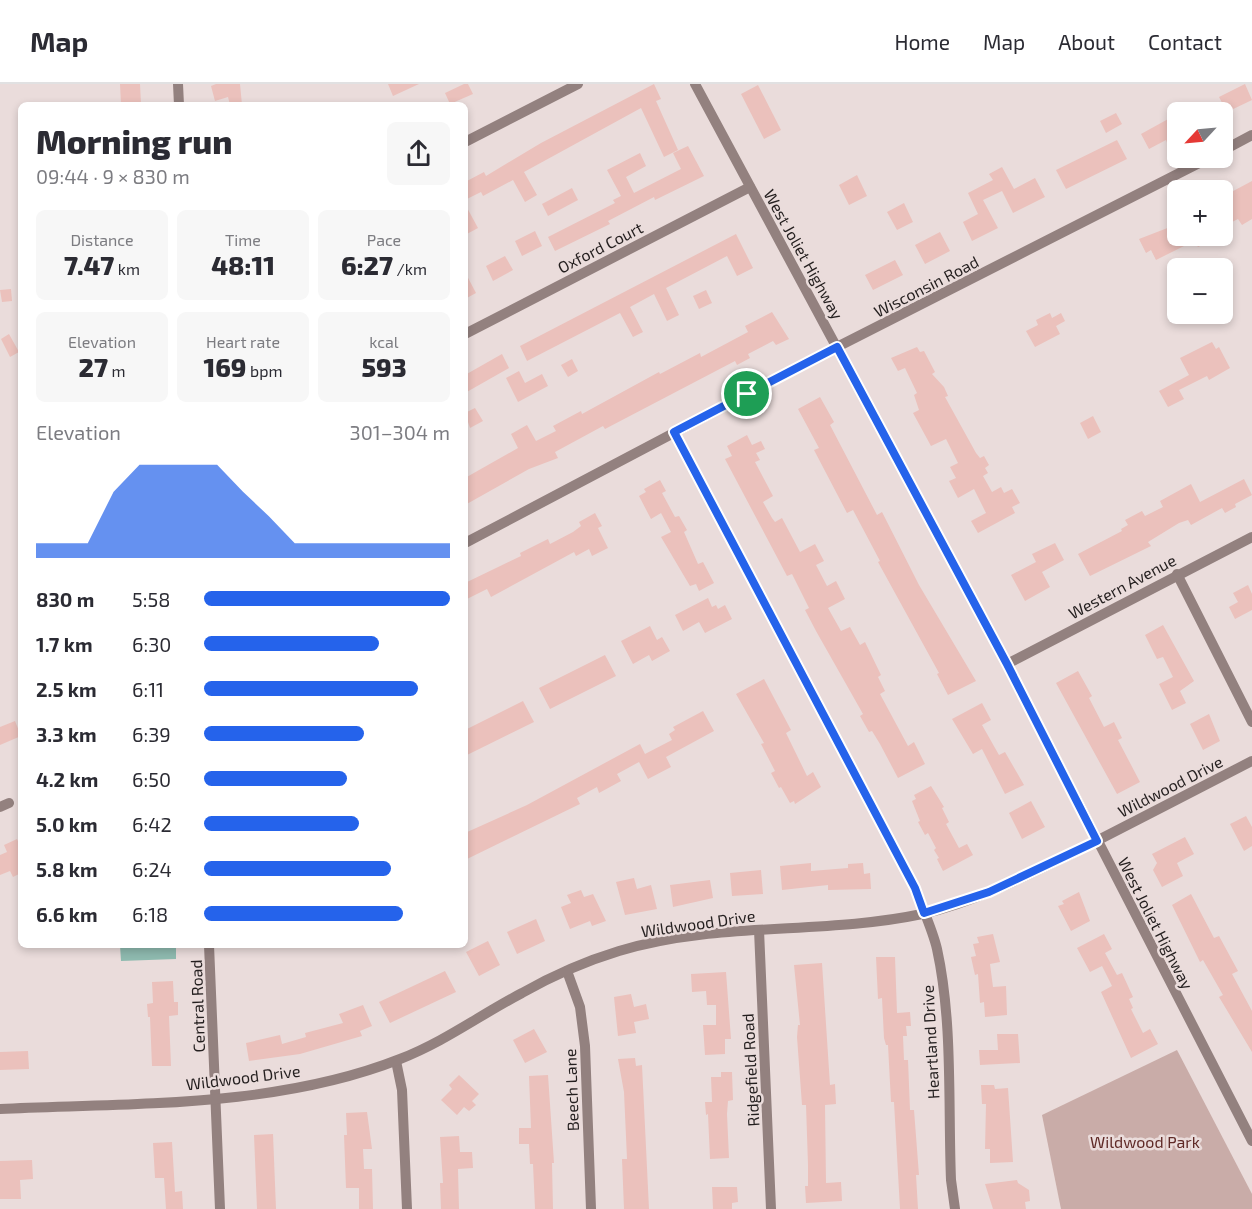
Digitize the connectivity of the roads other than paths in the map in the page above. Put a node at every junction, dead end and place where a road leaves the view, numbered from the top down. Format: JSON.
{"nodes":[{"id":1,"x":178,"y":84,"type":"edge"},
{"id":2,"x":578,"y":84,"type":"edge"},
{"id":3,"x":695,"y":84,"type":"edge"},
{"id":4,"x":179,"y":102,"type":"edge"},
{"id":5,"x":1252,"y":135,"type":"edge"},
{"id":6,"x":468,"y":140,"type":"edge"},
{"id":7,"x":1233,"y":145,"type":"edge"},
{"id":8,"x":1189,"y":168,"type":"edge"},
{"id":9,"x":750,"y":187,"type":"junction"},
{"id":10,"x":468,"y":332,"type":"edge"},
{"id":11,"x":837,"y":347,"type":"junction"},
{"id":12,"x":674,"y":432,"type":"junction"},
{"id":13,"x":1252,"y":537,"type":"edge"},
{"id":14,"x":468,"y":541,"type":"edge"},
{"id":15,"x":1177,"y":574,"type":"junction"},
{"id":16,"x":1007,"y":664,"type":"junction"},
{"id":17,"x":1252,"y":722,"type":"edge"},
{"id":18,"x":1252,"y":761,"type":"edge"},
{"id":19,"x":1097,"y":841,"type":"junction"},
{"id":20,"x":924,"y":913,"type":"junction"},
{"id":21,"x":759,"y":930,"type":"junction"},
{"id":22,"x":209,"y":948,"type":"edge"},
{"id":23,"x":567,"y":971,"type":"junction"},
{"id":24,"x":396,"y":1061,"type":"junction"},
{"id":25,"x":215,"y":1098,"type":"junction"},
{"id":26,"x":0,"y":1109,"type":"edge"},
{"id":27,"x":1252,"y":1141,"type":"edge"},
{"id":28,"x":220,"y":1209,"type":"edge"},
{"id":29,"x":407,"y":1209,"type":"edge"},
{"id":30,"x":591,"y":1209,"type":"edge"},
{"id":31,"x":771,"y":1209,"type":"edge"},
{"id":32,"x":955,"y":1209,"type":"edge"}],
"edges":[{"from":1,"to":4,"type":"street"},
{"from":2,"to":6,"type":"street"},
{"from":3,"to":9,"type":"street","name":"West Joliet Highway"},
{"from":5,"to":7,"type":"street"},
{"from":8,"to":11,"type":"street","name":"Wisconsin Road"},
{"from":9,"to":10,"type":"street","name":"Oxford Court"},
{"from":9,"to":11,"type":"street","name":"West Joliet Highway"},
{"from":11,"to":12,"type":"street","name":"Wisconsin Road"},
{"from":11,"to":16,"type":"street","name":"West Joliet Highway"},
{"from":12,"to":14,"type":"street","name":"Wisconsin Road"},
{"from":12,"to":20,"type":"street","name":"Heartland Drive"},
{"from":13,"to":15,"type":"street","name":"Western Avenue"},
{"from":15,"to":16,"type":"street","name":"Western Avenue"},
{"from":15,"to":17,"type":"street"},
{"from":16,"to":19,"type":"street","name":"West Joliet Highway"},
{"from":18,"to":19,"type":"street","name":"Wildwood Drive"},
{"from":19,"to":20,"type":"street","name":"Wildwood Drive"},
{"from":19,"to":27,"type":"street","name":"West Joliet Highway"},
{"from":20,"to":21,"type":"street","name":"Wildwood Drive"},
{"from":20,"to":32,"type":"street","name":"Heartland Drive"},
{"from":21,"to":23,"type":"street","name":"Wildwood Drive"},
{"from":21,"to":31,"type":"street","name":"Ridgefield Road"},
{"from":22,"to":25,"type":"street","name":"Central Road"},
{"from":23,"to":24,"type":"street","name":"Wildwood Drive"},
{"from":23,"to":30,"type":"street","name":"Beech Lane"},
{"from":24,"to":25,"type":"street","name":"Wildwood Drive"},
{"from":24,"to":29,"type":"street"},
{"from":25,"to":26,"type":"street","name":"Wildwood Drive"},
{"from":25,"to":28,"type":"street","name":"Central Road"}]}
